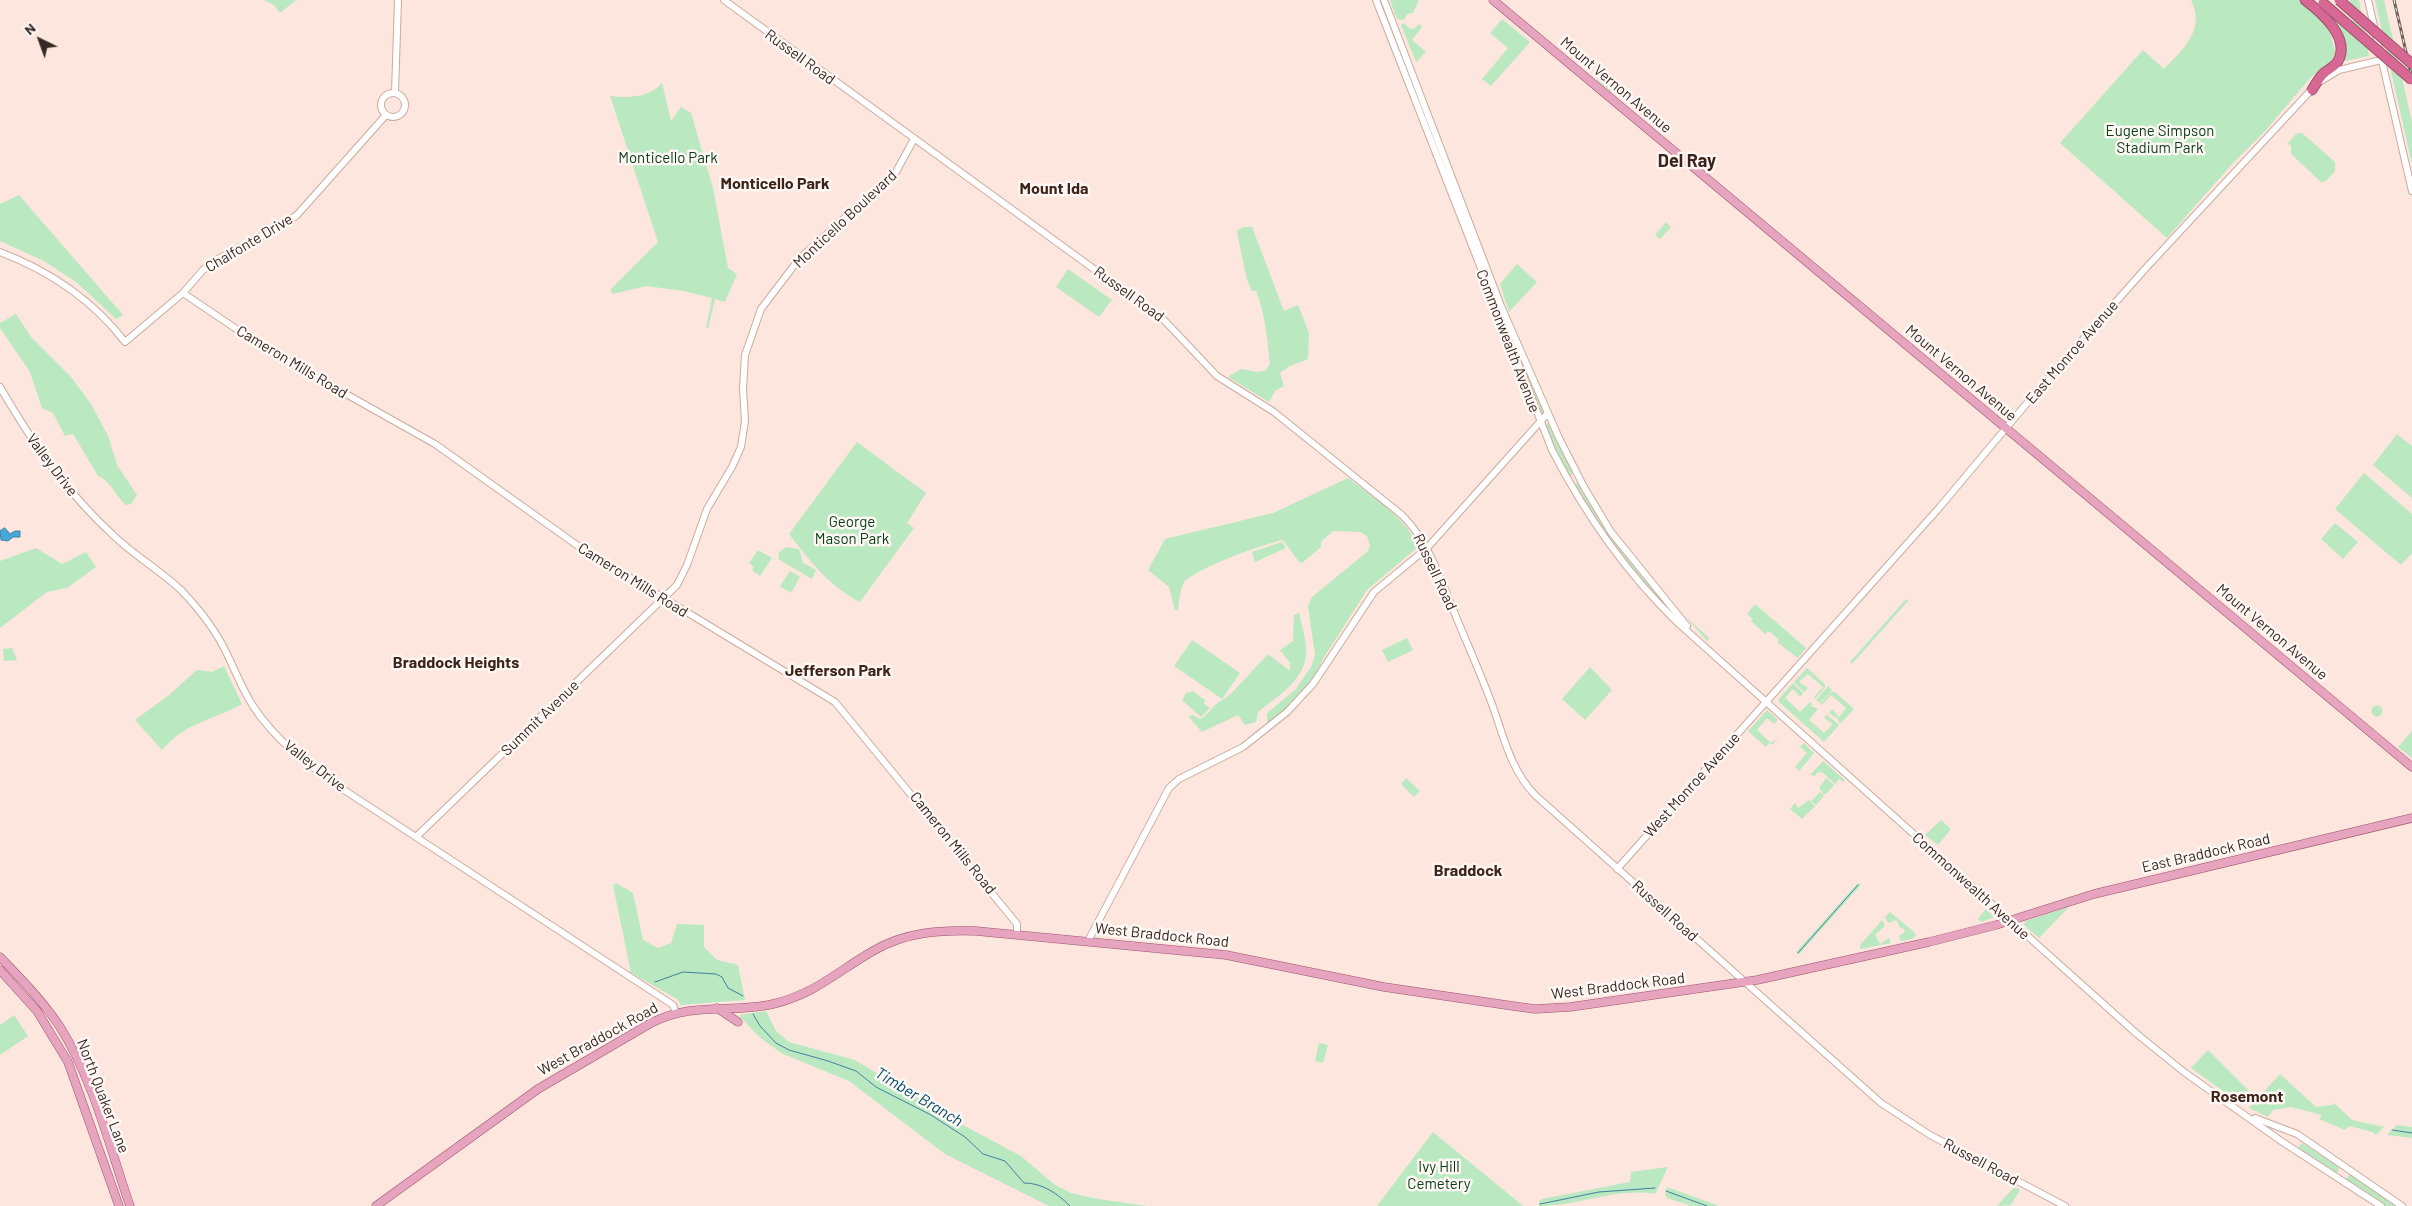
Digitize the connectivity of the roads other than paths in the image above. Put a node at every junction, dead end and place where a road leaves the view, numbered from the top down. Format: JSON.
{"nodes":[{"id":1,"x":398,"y":0,"type":"edge"},
{"id":2,"x":724,"y":0,"type":"edge"},
{"id":3,"x":1376,"y":0,"type":"edge"},
{"id":4,"x":1384,"y":0,"type":"edge"},
{"id":5,"x":1493,"y":0,"type":"edge"},
{"id":6,"x":2305,"y":0,"type":"edge"},
{"id":7,"x":2339,"y":0,"type":"edge"},
{"id":8,"x":2368,"y":0,"type":"edge"},
{"id":9,"x":2321,"y":1,"type":"edge"},
{"id":10,"x":2382,"y":60,"type":"junction"},
{"id":11,"x":2412,"y":64,"type":"edge"},
{"id":12,"x":2412,"y":80,"type":"edge"},
{"id":13,"x":2312,"y":90,"type":"junction"},
{"id":14,"x":395,"y":93,"type":"junction"},
{"id":15,"x":386,"y":115,"type":"junction"},
{"id":16,"x":914,"y":139,"type":"junction"},
{"id":17,"x":2412,"y":191,"type":"edge"},
{"id":18,"x":0,"y":252,"type":"edge"},
{"id":19,"x":183,"y":293,"type":"junction"},
{"id":20,"x":0,"y":386,"type":"edge"},
{"id":21,"x":1548,"y":413,"type":"junction"},
{"id":22,"x":1540,"y":422,"type":"junction"},
{"id":23,"x":2007,"y":429,"type":"junction"},
{"id":24,"x":1427,"y":548,"type":"junction"},
{"id":25,"x":662,"y":598,"type":"junction"},
{"id":26,"x":1702,"y":644,"type":"junction"},
{"id":27,"x":1767,"y":702,"type":"junction"},
{"id":28,"x":2412,"y":767,"type":"edge"},
{"id":29,"x":2412,"y":818,"type":"edge"},
{"id":30,"x":416,"y":837,"type":"junction"},
{"id":31,"x":1617,"y":869,"type":"junction"},
{"id":32,"x":2009,"y":920,"type":"junction"},
{"id":33,"x":1017,"y":935,"type":"junction"},
{"id":34,"x":1088,"y":941,"type":"junction"},
{"id":35,"x":0,"y":957,"type":"edge"},
{"id":36,"x":0,"y":970,"type":"edge"},
{"id":37,"x":1745,"y":982,"type":"junction"},
{"id":38,"x":717,"y":1008,"type":"junction"},
{"id":39,"x":676,"y":1013,"type":"junction"},
{"id":40,"x":738,"y":1022,"type":"dead end"},
{"id":41,"x":2250,"y":1116,"type":"junction"},
{"id":42,"x":119,"y":1206,"type":"edge"},
{"id":43,"x":130,"y":1206,"type":"edge"},
{"id":44,"x":376,"y":1206,"type":"edge"},
{"id":45,"x":2065,"y":1206,"type":"edge"},
{"id":46,"x":2381,"y":1206,"type":"edge"},
{"id":47,"x":2402,"y":1206,"type":"edge"}],
"edges":[{"from":1,"to":14,"type":"street"},
{"from":2,"to":16,"type":"street","name":"Russell Road"},
{"from":3,"to":22,"type":"street","name":"Commonwealth Avenue"},
{"from":4,"to":21,"type":"street","name":"Commonwealth Avenue"},
{"from":5,"to":23,"type":"main road","name":"Mount Vernon Avenue"},
{"from":6,"to":13,"type":"highway"},
{"from":7,"to":11,"type":"highway","bridge":true},
{"from":8,"to":10,"type":"street"},
{"from":9,"to":12,"type":"highway","bridge":true},
{"from":10,"to":13,"type":"street","name":"East Monroe Avenue"},
{"from":10,"to":17,"type":"street"},
{"from":13,"to":23,"type":"street","name":"East Monroe Avenue"},
{"from":14,"to":15,"type":"street"},
{"from":14,"to":15,"type":"street"},
{"from":15,"to":19,"type":"street","name":"Chalfonte Drive"},
{"from":16,"to":24,"type":"street","name":"Russell Road"},
{"from":16,"to":25,"type":"street","name":"Monticello Boulevard"},
{"from":18,"to":19,"type":"street","name":"Chalfonte Drive"},
{"from":19,"to":25,"type":"street","name":"Cameron Mills Road"},
{"from":20,"to":30,"type":"street","name":"Valley Drive"},
{"from":21,"to":22,"type":"street"},
{"from":21,"to":26,"type":"street","name":"Commonwealth Avenue"},
{"from":22,"to":24,"type":"street"},
{"from":22,"to":26,"type":"street","name":"Commonwealth Avenue"},
{"from":23,"to":27,"type":"street","name":"East Monroe Avenue"},
{"from":23,"to":28,"type":"main road","name":"Mount Vernon Avenue"},
{"from":24,"to":31,"type":"street","name":"Russell Road"},
{"from":24,"to":34,"type":"street"},
{"from":25,"to":30,"type":"street","name":"Summit Avenue"},
{"from":25,"to":33,"type":"street","name":"Cameron Mills Road"},
{"from":26,"to":27,"type":"street","name":"Commonwealth Avenue"},
{"from":27,"to":31,"type":"street","name":"West Monroe Avenue"},
{"from":27,"to":32,"type":"street","name":"Commonwealth Avenue"},
{"from":29,"to":32,"type":"main road","name":"East Braddock Road"},
{"from":30,"to":39,"type":"street","name":"Valley Drive"},
{"from":31,"to":37,"type":"street","name":"Russell Road"},
{"from":32,"to":37,"type":"main road","name":"West Braddock Road"},
{"from":32,"to":41,"type":"street","name":"Commonwealth Avenue"},
{"from":33,"to":34,"type":"main road","name":"West Braddock Road"},
{"from":33,"to":38,"type":"main road","name":"West Braddock Road"},
{"from":34,"to":37,"type":"main road","name":"West Braddock Road"},
{"from":35,"to":43,"type":"main road","name":"North Quaker Lane"},
{"from":36,"to":42,"type":"main road","name":"North Quaker Lane"},
{"from":37,"to":45,"type":"street","name":"Russell Road"},
{"from":38,"to":39,"type":"main road","name":"West Braddock Road"},
{"from":38,"to":40,"type":"main road"},
{"from":39,"to":44,"type":"main road","name":"West Braddock Road"},
{"from":41,"to":46,"type":"street","name":"Commonwealth Avenue"},
{"from":41,"to":47,"type":"street","name":"Commonwealth Avenue"}]}
